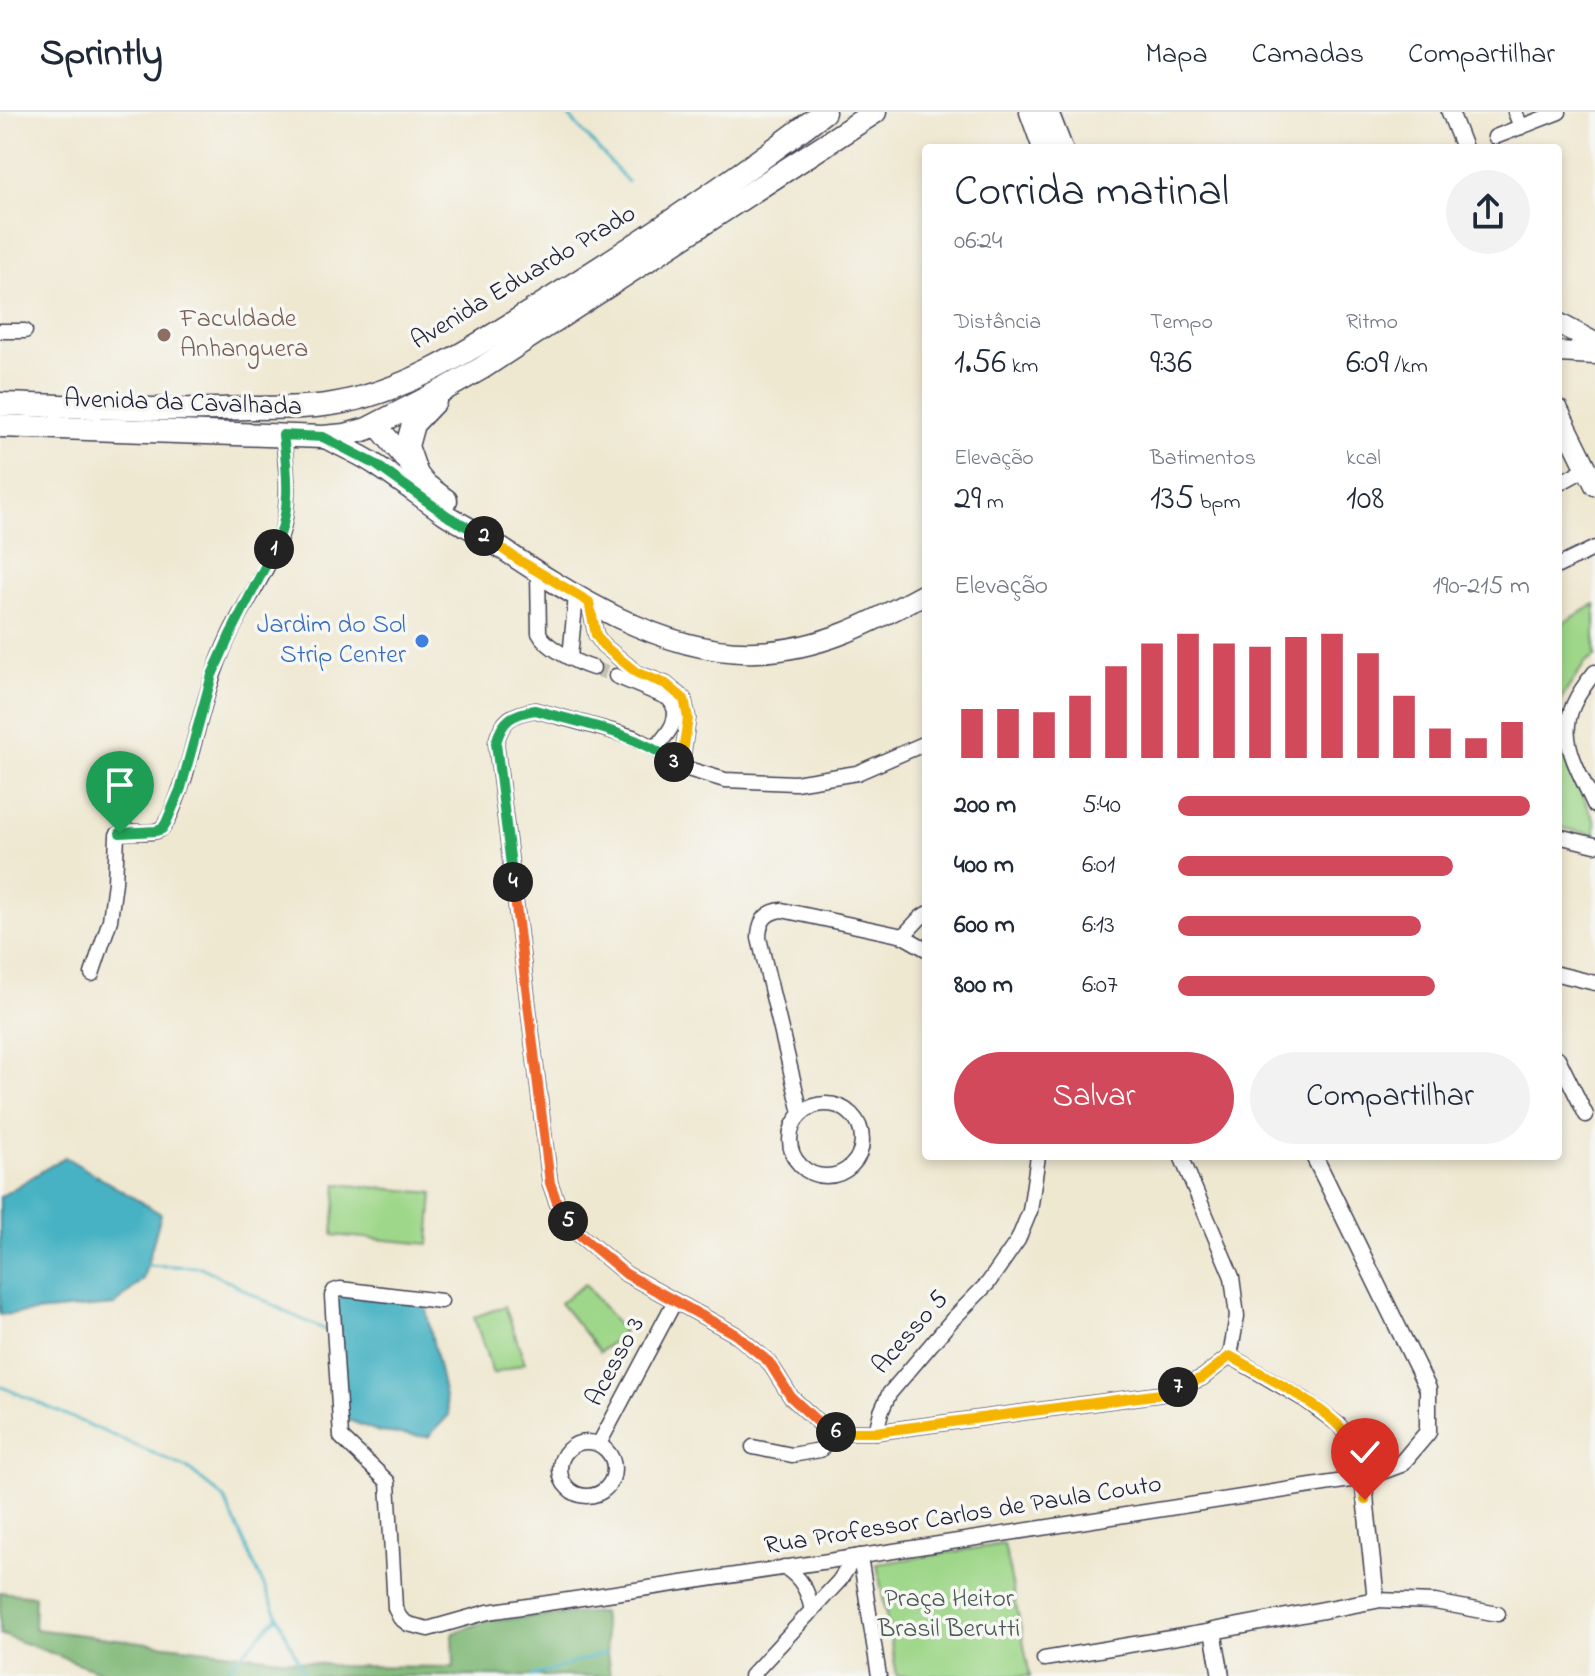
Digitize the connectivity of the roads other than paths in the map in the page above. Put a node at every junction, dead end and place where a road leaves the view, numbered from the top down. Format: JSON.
{"nodes":[{"id":1,"x":824,"y":112,"type":"edge"},
{"id":2,"x":875,"y":112,"type":"edge"},
{"id":3,"x":1030,"y":112,"type":"edge"},
{"id":4,"x":1048,"y":112,"type":"edge"},
{"id":5,"x":1450,"y":112,"type":"edge"},
{"id":6,"x":1515,"y":112,"type":"edge"},
{"id":7,"x":1559,"y":112,"type":"edge"},
{"id":8,"x":1521,"y":127,"type":"junction"},
{"id":9,"x":1495,"y":137,"type":"dead end"},
{"id":10,"x":1042,"y":144,"type":"edge"},
{"id":11,"x":1060,"y":144,"type":"edge"},
{"id":12,"x":1462,"y":144,"type":"edge"},
{"id":13,"x":1562,"y":326,"type":"edge"},
{"id":14,"x":0,"y":331,"type":"edge"},
{"id":15,"x":25,"y":331,"type":"dead end"},
{"id":16,"x":1590,"y":350,"type":"edge"},
{"id":17,"x":1562,"y":352,"type":"edge"},
{"id":18,"x":1562,"y":362,"type":"edge"},
{"id":19,"x":447,"y":388,"type":"junction"},
{"id":20,"x":0,"y":404,"type":"edge"},
{"id":21,"x":75,"y":406,"type":"junction"},
{"id":22,"x":190,"y":409,"type":"junction"},
{"id":23,"x":221,"y":410,"type":"junction"},
{"id":24,"x":1562,"y":418,"type":"edge"},
{"id":25,"x":376,"y":424,"type":"junction"},
{"id":26,"x":0,"y":425,"type":"edge"},
{"id":27,"x":117,"y":429,"type":"junction"},
{"id":28,"x":283,"y":435,"type":"junction"},
{"id":29,"x":323,"y":437,"type":"junction"},
{"id":30,"x":416,"y":472,"type":"junction"},
{"id":31,"x":1591,"y":476,"type":"edge"},
{"id":32,"x":1562,"y":483,"type":"edge"},
{"id":33,"x":481,"y":534,"type":"junction"},
{"id":34,"x":1595,"y":548,"type":"edge"},
{"id":35,"x":1562,"y":564,"type":"edge"},
{"id":36,"x":538,"y":573,"type":"junction"},
{"id":37,"x":922,"y":595,"type":"edge"},
{"id":38,"x":582,"y":599,"type":"junction"},
{"id":39,"x":570,"y":657,"type":"junction"},
{"id":40,"x":593,"y":668,"type":"tunnel mouth"},
{"id":41,"x":1595,"y":672,"type":"edge"},
{"id":42,"x":616,"y":676,"type":"tunnel mouth"},
{"id":43,"x":922,"y":745,"type":"edge"},
{"id":44,"x":655,"y":748,"type":"junction"},
{"id":45,"x":681,"y":767,"type":"junction"},
{"id":46,"x":1595,"y":806,"type":"edge"},
{"id":47,"x":1562,"y":837,"type":"edge"},
{"id":48,"x":1595,"y":845,"type":"edge"},
{"id":49,"x":922,"y":918,"type":"edge"},
{"id":50,"x":903,"y":936,"type":"junction"},
{"id":51,"x":922,"y":947,"type":"edge"},
{"id":52,"x":92,"y":974,"type":"dead end"},
{"id":53,"x":1562,"y":975,"type":"edge"},
{"id":54,"x":1595,"y":983,"type":"edge"},
{"id":55,"x":1562,"y":1066,"type":"edge"},
{"id":56,"x":801,"y":1113,"type":"junction"},
{"id":57,"x":1586,"y":1115,"type":"dead end"},
{"id":58,"x":1037,"y":1160,"type":"edge"},
{"id":59,"x":1183,"y":1160,"type":"edge"},
{"id":60,"x":1316,"y":1160,"type":"edge"},
{"id":61,"x":441,"y":1301,"type":"dead end"},
{"id":62,"x":675,"y":1301,"type":"junction"},
{"id":63,"x":1230,"y":1356,"type":"junction"},
{"id":64,"x":836,"y":1432,"type":"junction"},
{"id":65,"x":876,"y":1432,"type":"junction"},
{"id":66,"x":599,"y":1444,"type":"dead end"},
{"id":67,"x":753,"y":1447,"type":"dead end"},
{"id":68,"x":1363,"y":1478,"type":"junction"},
{"id":69,"x":858,"y":1557,"type":"junction"},
{"id":70,"x":784,"y":1567,"type":"junction"},
{"id":71,"x":1376,"y":1600,"type":"junction"},
{"id":72,"x":812,"y":1611,"type":"junction"},
{"id":73,"x":1498,"y":1614,"type":"dead end"},
{"id":74,"x":1213,"y":1631,"type":"junction"},
{"id":75,"x":1044,"y":1659,"type":"dead end"},
{"id":76,"x":751,"y":1676,"type":"edge"},
{"id":77,"x":879,"y":1676,"type":"edge"},
{"id":78,"x":1221,"y":1676,"type":"edge"}],
"edges":[{"from":1,"to":23,"type":"main road","name":"Avenida Eduardo Prado"},
{"from":2,"to":19,"type":"main road","name":"Avenida Eduardo Prado"},
{"from":3,"to":10,"type":"main road"},
{"from":4,"to":11,"type":"main road"},
{"from":5,"to":12,"type":"street"},
{"from":6,"to":8,"type":"street"},
{"from":7,"to":8,"type":"street"},
{"from":8,"to":9,"type":"street"},
{"from":13,"to":16,"type":"main road"},
{"from":14,"to":15,"type":"street"},
{"from":16,"to":17,"type":"main road"},
{"from":16,"to":18,"type":"main road"},
{"from":19,"to":25,"type":"main road","name":"Avenida Eduardo Prado"},
{"from":19,"to":30,"type":"main road"},
{"from":20,"to":21,"type":"main road","name":"Avenida da Cavalhada"},
{"from":21,"to":22,"type":"main road","name":"Avenida da Cavalhada"},
{"from":21,"to":26,"type":"main road"},
{"from":22,"to":23,"type":"main road","name":"Avenida da Cavalhada"},
{"from":22,"to":27,"type":"main road"},
{"from":23,"to":25,"type":"main road"},
{"from":24,"to":31,"type":"main road"},
{"from":25,"to":29,"type":"main road","name":"Avenida Eduardo Prado"},
{"from":25,"to":30,"type":"main road","name":"Avenida da Cavalhada"},
{"from":26,"to":27,"type":"main road","name":"Avenida da Cavalhada"},
{"from":27,"to":28,"type":"main road","name":"Avenida da Cavalhada"},
{"from":28,"to":29,"type":"main road","name":"Avenida da Cavalhada"},
{"from":28,"to":52,"type":"street"},
{"from":29,"to":33,"type":"main road","name":"Avenida da Cavalhada"},
{"from":30,"to":33,"type":"main road","name":"Avenida da Cavalhada"},
{"from":31,"to":32,"type":"street"},
{"from":33,"to":36,"type":"main road","name":"Avenida da Cavalhada"},
{"from":34,"to":35,"type":"street"},
{"from":36,"to":38,"type":"main road","name":"Avenida da Cavalhada"},
{"from":36,"to":39,"type":"street"},
{"from":37,"to":38,"type":"main road","name":"Avenida da Cavalhada"},
{"from":38,"to":39,"type":"street"},
{"from":38,"to":45,"type":"street"},
{"from":39,"to":40,"type":"street"},
{"from":41,"to":46,"type":"street"},
{"from":42,"to":44,"type":"street"},
{"from":43,"to":45,"type":"street"},
{"from":44,"to":45,"type":"street"},
{"from":44,"to":62,"type":"street"},
{"from":47,"to":48,"type":"street"},
{"from":49,"to":50,"type":"street"},
{"from":50,"to":51,"type":"street"},
{"from":50,"to":56,"type":"street"},
{"from":53,"to":54,"type":"street"},
{"from":55,"to":57,"type":"street"},
{"from":56,"to":56,"type":"street"},
{"from":58,"to":65,"type":"street","name":"Acesso 5"},
{"from":59,"to":63,"type":"street"},
{"from":60,"to":68,"type":"street","name":"Rua Professor Carlos de Paula Couto"},
{"from":61,"to":70,"type":"street","name":"Rua Professor Carlos de Paula Couto"},
{"from":62,"to":64,"type":"street"},
{"from":62,"to":66,"type":"street","name":"Acesso 3"},
{"from":63,"to":65,"type":"street"},
{"from":63,"to":68,"type":"street"},
{"from":64,"to":65,"type":"street"},
{"from":64,"to":67,"type":"street"},
{"from":68,"to":69,"type":"street","name":"Rua Professor Carlos de Paula Couto"},
{"from":68,"to":71,"type":"street"},
{"from":69,"to":70,"type":"street","name":"Rua Professor Carlos de Paula Couto"},
{"from":69,"to":72,"type":"street"},
{"from":69,"to":77,"type":"street"},
{"from":70,"to":72,"type":"street"},
{"from":71,"to":73,"type":"street"},
{"from":71,"to":74,"type":"street"},
{"from":72,"to":76,"type":"street"},
{"from":74,"to":75,"type":"street"},
{"from":74,"to":78,"type":"street"}]}
